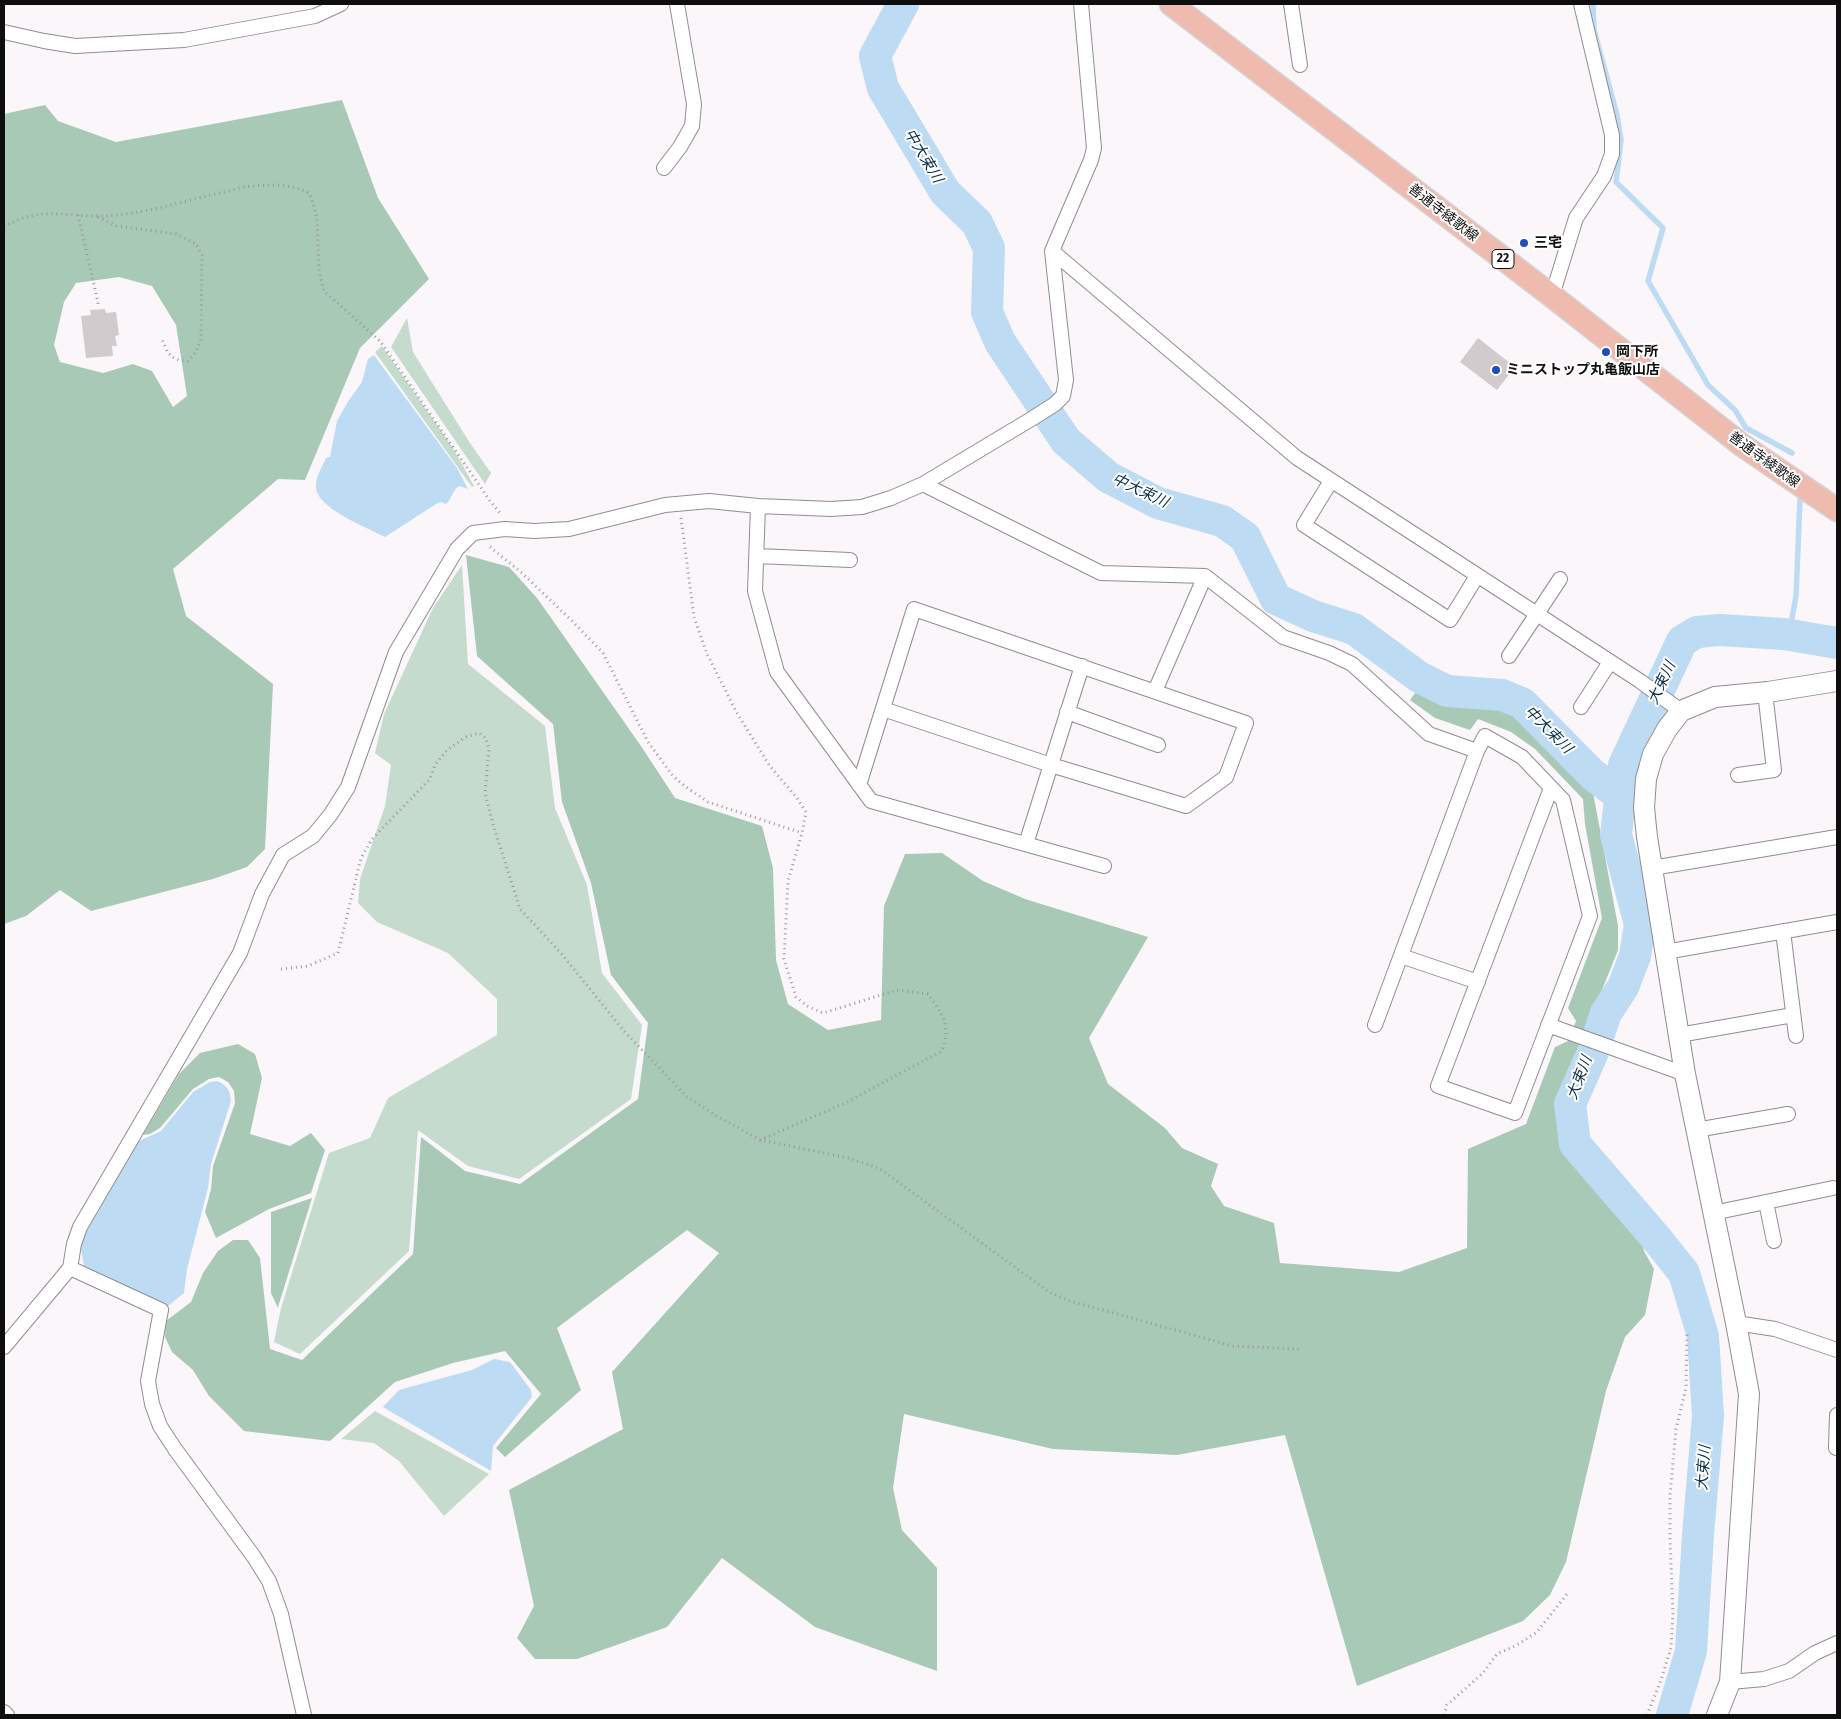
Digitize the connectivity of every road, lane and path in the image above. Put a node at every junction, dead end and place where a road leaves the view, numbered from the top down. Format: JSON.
{"nodes":[{"id":1,"x":341,"y":4,"type":"edge"},
{"id":2,"x":677,"y":4,"type":"edge"},
{"id":3,"x":1081,"y":4,"type":"edge"},
{"id":4,"x":1171,"y":4,"type":"edge"},
{"id":5,"x":1291,"y":4,"type":"edge"},
{"id":6,"x":1581,"y":4,"type":"edge"},
{"id":7,"x":4,"y":32,"type":"edge"},
{"id":8,"x":1300,"y":65,"type":"dead end"},
{"id":9,"x":664,"y":168,"type":"dead end"},
{"id":10,"x":78,"y":215,"type":"junction"},
{"id":11,"x":97,"y":216,"type":"junction"},
{"id":12,"x":4,"y":227,"type":"edge"},
{"id":13,"x":1052,"y":251,"type":"junction"},
{"id":14,"x":1552,"y":296,"type":"junction"},
{"id":15,"x":99,"y":307,"type":"dead end"},
{"id":16,"x":161,"y":337,"type":"dead end"},
{"id":17,"x":1332,"y":481,"type":"junction"},
{"id":18,"x":923,"y":484,"type":"junction"},
{"id":19,"x":679,"y":503,"type":"junction"},
{"id":20,"x":758,"y":506,"type":"junction"},
{"id":21,"x":1837,"y":510,"type":"edge"},
{"id":22,"x":514,"y":529,"type":"junction"},
{"id":23,"x":474,"y":533,"type":"junction"},
{"id":24,"x":757,"y":556,"type":"junction"},
{"id":25,"x":850,"y":560,"type":"dead end"},
{"id":26,"x":1205,"y":576,"type":"junction"},
{"id":27,"x":1477,"y":576,"type":"junction"},
{"id":28,"x":1560,"y":579,"type":"dead end"},
{"id":29,"x":1537,"y":614,"type":"junction"},
{"id":30,"x":1509,"y":656,"type":"dead end"},
{"id":31,"x":1610,"y":662,"type":"junction"},
{"id":32,"x":1082,"y":666,"type":"junction"},
{"id":33,"x":1837,"y":681,"type":"edge"},
{"id":34,"x":1155,"y":692,"type":"junction"},
{"id":35,"x":1765,"y":692,"type":"junction"},
{"id":36,"x":1581,"y":707,"type":"dead end"},
{"id":37,"x":1676,"y":707,"type":"junction"},
{"id":38,"x":883,"y":710,"type":"junction"},
{"id":39,"x":1067,"y":712,"type":"junction"},
{"id":40,"x":1158,"y":745,"type":"dead end"},
{"id":41,"x":1477,"y":751,"type":"junction"},
{"id":42,"x":1051,"y":765,"type":"junction"},
{"id":43,"x":1738,"y":775,"type":"dead end"},
{"id":44,"x":859,"y":785,"type":"junction"},
{"id":45,"x":1551,"y":788,"type":"junction"},
{"id":46,"x":802,"y":833,"type":"junction"},
{"id":47,"x":1837,"y":837,"type":"edge"},
{"id":48,"x":1026,"y":844,"type":"junction"},
{"id":49,"x":1104,"y":866,"type":"dead end"},
{"id":50,"x":1652,"y":868,"type":"junction"},
{"id":51,"x":1837,"y":922,"type":"edge"},
{"id":52,"x":1783,"y":932,"type":"junction"},
{"id":53,"x":1666,"y":952,"type":"junction"},
{"id":54,"x":1401,"y":956,"type":"junction"},
{"id":55,"x":281,"y":969,"type":"dead end"},
{"id":56,"x":1478,"y":982,"type":"junction"},
{"id":57,"x":1794,"y":1015,"type":"junction"},
{"id":58,"x":1375,"y":1025,"type":"dead end"},
{"id":59,"x":1548,"y":1025,"type":"junction"},
{"id":60,"x":1679,"y":1036,"type":"junction"},
{"id":61,"x":1796,"y":1036,"type":"dead end"},
{"id":62,"x":1685,"y":1074,"type":"junction"},
{"id":63,"x":1788,"y":1114,"type":"dead end"},
{"id":64,"x":1696,"y":1130,"type":"junction"},
{"id":65,"x":760,"y":1140,"type":"junction"},
{"id":66,"x":1833,"y":1188,"type":"dead end"},
{"id":67,"x":1766,"y":1202,"type":"junction"},
{"id":68,"x":1713,"y":1213,"type":"junction"},
{"id":69,"x":1774,"y":1241,"type":"dead end"},
{"id":70,"x":70,"y":1268,"type":"junction"},
{"id":71,"x":1736,"y":1322,"type":"junction"},
{"id":72,"x":1687,"y":1333,"type":"dead end"},
{"id":73,"x":4,"y":1347,"type":"edge"},
{"id":74,"x":1300,"y":1349,"type":"dead end"},
{"id":75,"x":1837,"y":1350,"type":"edge"},
{"id":76,"x":1837,"y":1415,"type":"edge"},
{"id":77,"x":1836,"y":1448,"type":"dead end"},
{"id":78,"x":1567,"y":1594,"type":"dead end"},
{"id":79,"x":1837,"y":1643,"type":"edge"},
{"id":80,"x":1730,"y":1682,"type":"junction"},
{"id":81,"x":4,"y":1712,"type":"edge"},
{"id":82,"x":6,"y":1715,"type":"edge"},
{"id":83,"x":304,"y":1715,"type":"edge"},
{"id":84,"x":1444,"y":1715,"type":"edge"},
{"id":85,"x":1647,"y":1715,"type":"edge"},
{"id":86,"x":1717,"y":1715,"type":"edge"}],
"edges":[{"from":1,"to":7,"type":"street"},
{"from":2,"to":9,"type":"street"},
{"from":3,"to":13,"type":"street"},
{"from":4,"to":14,"type":"main road","name":"善通寺綾歌線","number":"22"},
{"from":5,"to":8,"type":"street"},
{"from":6,"to":14,"type":"street"},
{"from":10,"to":11,"type":"path"},
{"from":10,"to":12,"type":"path"},
{"from":10,"to":15,"type":"path"},
{"from":11,"to":16,"type":"path"},
{"from":11,"to":22,"type":"path"},
{"from":13,"to":17,"type":"street"},
{"from":13,"to":18,"type":"street"},
{"from":14,"to":21,"type":"main road","name":"善通寺綾歌線","number":"22"},
{"from":17,"to":27,"type":"street"},
{"from":17,"to":27,"type":"street"},
{"from":18,"to":20,"type":"street"},
{"from":18,"to":26,"type":"street"},
{"from":19,"to":20,"type":"street"},
{"from":19,"to":22,"type":"street"},
{"from":19,"to":46,"type":"path"},
{"from":20,"to":24,"type":"street"},
{"from":22,"to":23,"type":"street"},
{"from":23,"to":46,"type":"path"},
{"from":23,"to":70,"type":"street"},
{"from":24,"to":25,"type":"street"},
{"from":24,"to":44,"type":"street"},
{"from":26,"to":34,"type":"street"},
{"from":26,"to":41,"type":"street"},
{"from":27,"to":29,"type":"street"},
{"from":28,"to":29,"type":"street"},
{"from":29,"to":30,"type":"street"},
{"from":29,"to":31,"type":"street"},
{"from":31,"to":36,"type":"street"},
{"from":31,"to":37,"type":"street"},
{"from":32,"to":34,"type":"street"},
{"from":32,"to":38,"type":"street"},
{"from":32,"to":39,"type":"street"},
{"from":33,"to":35,"type":"street"},
{"from":34,"to":42,"type":"street"},
{"from":35,"to":37,"type":"street"},
{"from":35,"to":43,"type":"street"},
{"from":37,"to":50,"type":"street"},
{"from":38,"to":42,"type":"street"},
{"from":38,"to":44,"type":"street"},
{"from":39,"to":40,"type":"street"},
{"from":39,"to":42,"type":"street"},
{"from":41,"to":45,"type":"street"},
{"from":41,"to":54,"type":"street"},
{"from":42,"to":48,"type":"street"},
{"from":44,"to":48,"type":"street"},
{"from":45,"to":56,"type":"street"},
{"from":45,"to":59,"type":"street"},
{"from":46,"to":65,"type":"path"},
{"from":47,"to":50,"type":"street"},
{"from":48,"to":49,"type":"street"},
{"from":50,"to":53,"type":"street"},
{"from":51,"to":52,"type":"street"},
{"from":52,"to":53,"type":"street"},
{"from":52,"to":57,"type":"street"},
{"from":53,"to":60,"type":"street"},
{"from":54,"to":56,"type":"street"},
{"from":54,"to":58,"type":"street"},
{"from":55,"to":65,"type":"path"},
{"from":56,"to":59,"type":"street"},
{"from":57,"to":60,"type":"street"},
{"from":57,"to":61,"type":"street"},
{"from":59,"to":62,"type":"street"},
{"from":60,"to":62,"type":"street"},
{"from":62,"to":64,"type":"street"},
{"from":63,"to":64,"type":"street"},
{"from":64,"to":68,"type":"street"},
{"from":65,"to":74,"type":"path"},
{"from":66,"to":67,"type":"street"},
{"from":67,"to":68,"type":"street"},
{"from":67,"to":69,"type":"street"},
{"from":68,"to":71,"type":"street"},
{"from":70,"to":73,"type":"street"},
{"from":70,"to":83,"type":"street"},
{"from":71,"to":75,"type":"street"},
{"from":71,"to":80,"type":"street"},
{"from":72,"to":85,"type":"path"},
{"from":76,"to":77,"type":"street"},
{"from":78,"to":84,"type":"path"},
{"from":79,"to":80,"type":"street"},
{"from":80,"to":86,"type":"street"},
{"from":81,"to":82,"type":"street"}]}
